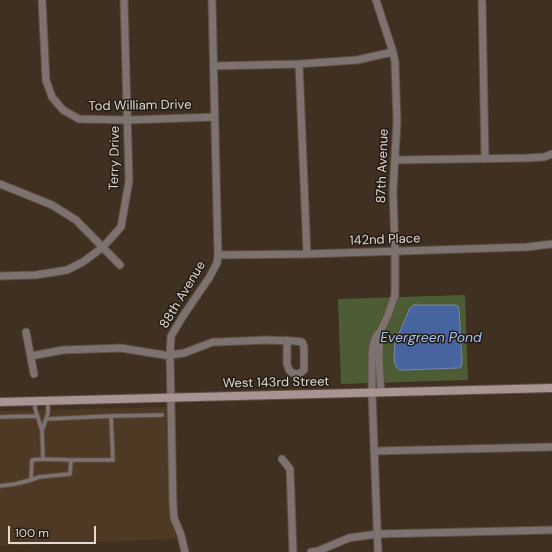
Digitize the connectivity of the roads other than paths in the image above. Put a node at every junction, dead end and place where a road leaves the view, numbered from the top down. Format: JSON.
{"nodes":[{"id":1,"x":42,"y":0,"type":"edge"},
{"id":2,"x":124,"y":0,"type":"edge"},
{"id":3,"x":212,"y":0,"type":"edge"},
{"id":4,"x":376,"y":0,"type":"edge"},
{"id":5,"x":482,"y":0,"type":"edge"},
{"id":6,"x":393,"y":52,"type":"junction"},
{"id":7,"x":299,"y":64,"type":"junction"},
{"id":8,"x":214,"y":66,"type":"junction"},
{"id":9,"x":215,"y":117,"type":"junction"},
{"id":10,"x":128,"y":120,"type":"junction"},
{"id":11,"x":552,"y":154,"type":"edge"},
{"id":12,"x":485,"y":159,"type":"junction"},
{"id":13,"x":395,"y":160,"type":"junction"},
{"id":14,"x":0,"y":184,"type":"edge"},
{"id":15,"x":552,"y":244,"type":"edge"},
{"id":16,"x":103,"y":247,"type":"junction"},
{"id":17,"x":395,"y":251,"type":"junction"},
{"id":18,"x":307,"y":254,"type":"junction"},
{"id":19,"x":218,"y":255,"type":"junction"},
{"id":20,"x":120,"y":265,"type":"dead end"},
{"id":21,"x":0,"y":276,"type":"edge"},
{"id":22,"x":26,"y":332,"type":"dead end"},
{"id":23,"x":380,"y":332,"type":"junction"},
{"id":24,"x":287,"y":340,"type":"junction"},
{"id":25,"x":31,"y":356,"type":"junction"},
{"id":26,"x":170,"y":356,"type":"junction"},
{"id":27,"x":34,"y":374,"type":"dead end"},
{"id":28,"x":552,"y":388,"type":"edge"},
{"id":29,"x":372,"y":392,"type":"junction"},
{"id":30,"x":381,"y":392,"type":"junction"},
{"id":31,"x":171,"y":397,"type":"junction"},
{"id":32,"x":48,"y":400,"type":"junction"},
{"id":33,"x":35,"y":401,"type":"junction"},
{"id":34,"x":0,"y":402,"type":"edge"},
{"id":35,"x":162,"y":415,"type":"dead end"},
{"id":36,"x":37,"y":416,"type":"junction"},
{"id":37,"x":111,"y":416,"type":"junction"},
{"id":38,"x":0,"y":417,"type":"edge"},
{"id":39,"x":47,"y":419,"type":"junction"},
{"id":40,"x":42,"y":431,"type":"junction"},
{"id":41,"x":552,"y":447,"type":"edge"},
{"id":42,"x":374,"y":451,"type":"junction"},
{"id":43,"x":282,"y":459,"type":"dead end"},
{"id":44,"x":43,"y":460,"type":"junction"},
{"id":45,"x":71,"y":460,"type":"junction"},
{"id":46,"x":31,"y":480,"type":"junction"},
{"id":47,"x":0,"y":486,"type":"edge"},
{"id":48,"x":552,"y":530,"type":"edge"},
{"id":49,"x":377,"y":534,"type":"junction"},
{"id":50,"x":185,"y":552,"type":"edge"},
{"id":51,"x":292,"y":552,"type":"edge"},
{"id":52,"x":311,"y":552,"type":"edge"},
{"id":53,"x":378,"y":552,"type":"edge"}],
"edges":[{"from":1,"to":10,"type":"street","name":"Tod William Drive"},
{"from":2,"to":10,"type":"street","name":"Terry Drive"},
{"from":3,"to":8,"type":"street","name":"88th Avenue"},
{"from":4,"to":6,"type":"street","name":"87th Avenue"},
{"from":5,"to":12,"type":"street"},
{"from":6,"to":7,"type":"street"},
{"from":6,"to":13,"type":"street","name":"87th Avenue"},
{"from":7,"to":8,"type":"street"},
{"from":7,"to":18,"type":"street"},
{"from":8,"to":9,"type":"street","name":"88th Avenue"},
{"from":9,"to":10,"type":"street","name":"Tod William Drive"},
{"from":9,"to":19,"type":"street","name":"88th Avenue"},
{"from":10,"to":16,"type":"street","name":"Terry Drive"},
{"from":11,"to":12,"type":"street"},
{"from":12,"to":13,"type":"street"},
{"from":13,"to":17,"type":"street","name":"87th Avenue"},
{"from":14,"to":16,"type":"street"},
{"from":15,"to":17,"type":"street","name":"142nd Place"},
{"from":16,"to":20,"type":"street"},
{"from":16,"to":21,"type":"street","name":"Terry Drive"},
{"from":17,"to":18,"type":"street","name":"142nd Place"},
{"from":17,"to":23,"type":"street","name":"87th Avenue"},
{"from":18,"to":19,"type":"street","name":"142nd Place"},
{"from":19,"to":26,"type":"street","name":"88th Avenue"},
{"from":22,"to":25,"type":"street"},
{"from":23,"to":29,"type":"street","name":"87th Avenue"},
{"from":23,"to":30,"type":"street"},
{"from":24,"to":24,"type":"street"},
{"from":24,"to":26,"type":"street"},
{"from":25,"to":26,"type":"street"},
{"from":25,"to":27,"type":"street"},
{"from":26,"to":31,"type":"street","name":"88th Avenue"},
{"from":28,"to":30,"type":"main road","name":"West 143rd Street"},
{"from":29,"to":30,"type":"main road","name":"West 143rd Street"},
{"from":29,"to":31,"type":"main road","name":"West 143rd Street"},
{"from":29,"to":42,"type":"street"},
{"from":31,"to":32,"type":"main road","name":"West 143rd Street"},
{"from":31,"to":50,"type":"street","name":"88th Avenue"},
{"from":32,"to":33,"type":"main road","name":"West 143rd Street"},
{"from":32,"to":39,"type":"lane"},
{"from":33,"to":34,"type":"main road","name":"West 143rd Street"},
{"from":33,"to":36,"type":"lane"},
{"from":35,"to":37,"type":"lane"},
{"from":36,"to":38,"type":"lane"},
{"from":36,"to":40,"type":"lane"},
{"from":37,"to":39,"type":"lane"},
{"from":37,"to":45,"type":"lane"},
{"from":39,"to":40,"type":"lane"},
{"from":40,"to":44,"type":"lane"},
{"from":41,"to":42,"type":"street"},
{"from":42,"to":49,"type":"street"},
{"from":43,"to":51,"type":"street"},
{"from":44,"to":45,"type":"lane"},
{"from":44,"to":46,"type":"lane"},
{"from":45,"to":46,"type":"lane"},
{"from":46,"to":47,"type":"lane"},
{"from":48,"to":49,"type":"street"},
{"from":49,"to":52,"type":"street"},
{"from":49,"to":53,"type":"street"}]}
